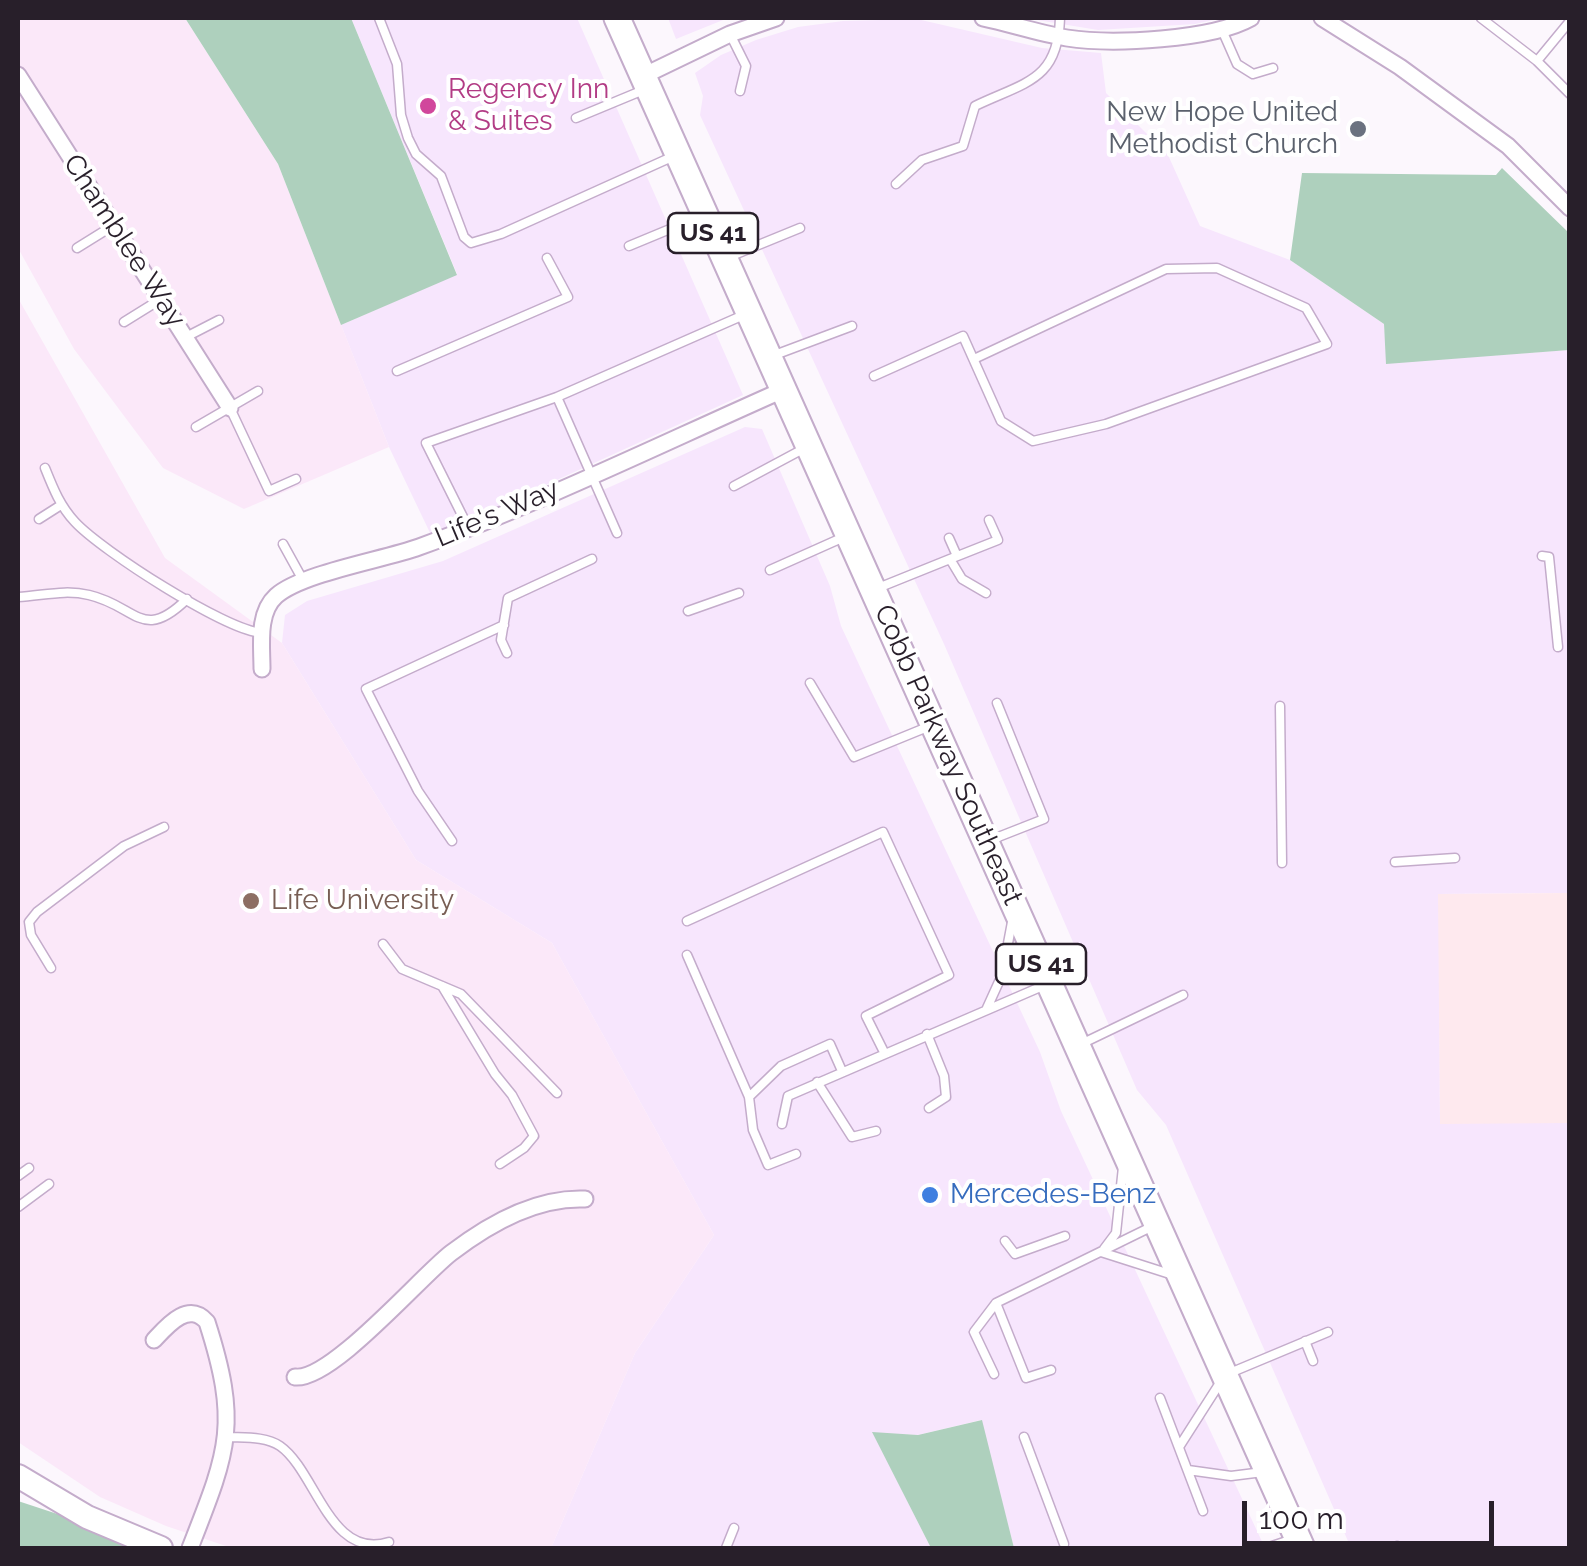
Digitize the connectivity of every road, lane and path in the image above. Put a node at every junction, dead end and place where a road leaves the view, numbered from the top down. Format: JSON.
{"nodes":[{"id":1,"x":379,"y":18,"type":"edge"},
{"id":2,"x":617,"y":18,"type":"edge"},
{"id":3,"x":776,"y":18,"type":"edge"},
{"id":4,"x":983,"y":18,"type":"edge"},
{"id":5,"x":1060,"y":18,"type":"edge"},
{"id":6,"x":1252,"y":18,"type":"edge"},
{"id":7,"x":1322,"y":18,"type":"edge"},
{"id":8,"x":1481,"y":18,"type":"edge"},
{"id":9,"x":1570,"y":21,"type":"edge"},
{"id":10,"x":1222,"y":30,"type":"junction"},
{"id":11,"x":730,"y":34,"type":"junction"},
{"id":12,"x":1058,"y":36,"type":"junction"},
{"id":13,"x":1537,"y":61,"type":"junction"},
{"id":14,"x":1273,"y":68,"type":"dead end"},
{"id":15,"x":18,"y":74,"type":"edge"},
{"id":16,"x":646,"y":82,"type":"junction"},
{"id":17,"x":740,"y":91,"type":"dead end"},
{"id":18,"x":1570,"y":94,"type":"edge"},
{"id":19,"x":576,"y":118,"type":"dead end"},
{"id":20,"x":678,"y":154,"type":"junction"},
{"id":21,"x":896,"y":184,"type":"dead end"},
{"id":22,"x":1570,"y":208,"type":"edge"},
{"id":23,"x":705,"y":214,"type":"junction"},
{"id":24,"x":114,"y":225,"type":"junction"},
{"id":25,"x":800,"y":228,"type":"dead end"},
{"id":26,"x":629,"y":246,"type":"dead end"},
{"id":27,"x":77,"y":248,"type":"dead end"},
{"id":28,"x":547,"y":258,"type":"dead end"},
{"id":29,"x":725,"y":259,"type":"junction"},
{"id":30,"x":161,"y":299,"type":"junction"},
{"id":31,"x":749,"y":313,"type":"junction"},
{"id":32,"x":219,"y":320,"type":"dead end"},
{"id":33,"x":124,"y":322,"type":"dead end"},
{"id":34,"x":852,"y":326,"type":"dead end"},
{"id":35,"x":186,"y":338,"type":"junction"},
{"id":36,"x":768,"y":358,"type":"junction"},
{"id":37,"x":974,"y":360,"type":"junction"},
{"id":38,"x":396,"y":371,"type":"dead end"},
{"id":39,"x":874,"y":376,"type":"dead end"},
{"id":40,"x":783,"y":390,"type":"junction"},
{"id":41,"x":258,"y":392,"type":"dead end"},
{"id":42,"x":557,"y":396,"type":"junction"},
{"id":43,"x":230,"y":408,"type":"junction"},
{"id":44,"x":196,"y":427,"type":"dead end"},
{"id":45,"x":808,"y":446,"type":"junction"},
{"id":46,"x":45,"y":468,"type":"dead end"},
{"id":47,"x":591,"y":474,"type":"junction"},
{"id":48,"x":296,"y":479,"type":"dead end"},
{"id":49,"x":734,"y":486,"type":"dead end"},
{"id":50,"x":62,"y":505,"type":"junction"},
{"id":51,"x":39,"y":519,"type":"dead end"},
{"id":52,"x":989,"y":520,"type":"dead end"},
{"id":53,"x":468,"y":527,"type":"junction"},
{"id":54,"x":617,"y":533,"type":"dead end"},
{"id":55,"x":848,"y":534,"type":"junction"},
{"id":56,"x":949,"y":538,"type":"dead end"},
{"id":57,"x":283,"y":544,"type":"dead end"},
{"id":58,"x":1542,"y":556,"type":"dead end"},
{"id":59,"x":953,"y":558,"type":"junction"},
{"id":60,"x":592,"y":559,"type":"dead end"},
{"id":61,"x":770,"y":570,"type":"dead end"},
{"id":62,"x":304,"y":582,"type":"junction"},
{"id":63,"x":874,"y":590,"type":"junction"},
{"id":64,"x":738,"y":593,"type":"dead end"},
{"id":65,"x":986,"y":594,"type":"dead end"},
{"id":66,"x":18,"y":598,"type":"edge"},
{"id":67,"x":188,"y":599,"type":"junction"},
{"id":68,"x":688,"y":611,"type":"dead end"},
{"id":69,"x":504,"y":625,"type":"junction"},
{"id":70,"x":262,"y":633,"type":"junction"},
{"id":71,"x":1558,"y":647,"type":"dead end"},
{"id":72,"x":507,"y":652,"type":"dead end"},
{"id":73,"x":262,"y":669,"type":"dead end"},
{"id":74,"x":810,"y":683,"type":"dead end"},
{"id":75,"x":997,"y":703,"type":"dead end"},
{"id":76,"x":1280,"y":706,"type":"dead end"},
{"id":77,"x":934,"y":724,"type":"junction"},
{"id":78,"x":164,"y":827,"type":"dead end"},
{"id":79,"x":452,"y":841,"type":"dead end"},
{"id":80,"x":986,"y":842,"type":"junction"},
{"id":81,"x":1455,"y":858,"type":"dead end"},
{"id":82,"x":1395,"y":862,"type":"dead end"},
{"id":83,"x":1282,"y":863,"type":"dead end"},
{"id":84,"x":1014,"y":903,"type":"junction"},
{"id":85,"x":686,"y":921,"type":"dead end"},
{"id":86,"x":383,"y":944,"type":"dead end"},
{"id":87,"x":687,"y":955,"type":"dead end"},
{"id":88,"x":51,"y":968,"type":"dead end"},
{"id":89,"x":1049,"y":983,"type":"junction"},
{"id":90,"x":442,"y":986,"type":"junction"},
{"id":91,"x":1184,"y":995,"type":"dead end"},
{"id":92,"x":987,"y":1008,"type":"junction"},
{"id":93,"x":927,"y":1034,"type":"junction"},
{"id":94,"x":1078,"y":1046,"type":"junction"},
{"id":95,"x":884,"y":1052,"type":"junction"},
{"id":96,"x":842,"y":1070,"type":"junction"},
{"id":97,"x":817,"y":1082,"type":"junction"},
{"id":98,"x":558,"y":1093,"type":"dead end"},
{"id":99,"x":749,"y":1096,"type":"junction"},
{"id":100,"x":929,"y":1108,"type":"dead end"},
{"id":101,"x":782,"y":1124,"type":"dead end"},
{"id":102,"x":876,"y":1130,"type":"dead end"},
{"id":103,"x":1124,"y":1150,"type":"junction"},
{"id":104,"x":796,"y":1154,"type":"dead end"},
{"id":105,"x":500,"y":1164,"type":"dead end"},
{"id":106,"x":29,"y":1168,"type":"dead end"},
{"id":107,"x":18,"y":1176,"type":"edge"},
{"id":108,"x":49,"y":1184,"type":"dead end"},
{"id":109,"x":586,"y":1199,"type":"dead end"},
{"id":110,"x":18,"y":1207,"type":"edge"},
{"id":111,"x":1158,"y":1224,"type":"junction"},
{"id":112,"x":1065,"y":1236,"type":"dead end"},
{"id":113,"x":1005,"y":1241,"type":"dead end"},
{"id":114,"x":1101,"y":1252,"type":"junction"},
{"id":115,"x":1182,"y":1278,"type":"junction"},
{"id":116,"x":996,"y":1304,"type":"junction"},
{"id":117,"x":1328,"y":1332,"type":"dead end"},
{"id":118,"x":154,"y":1340,"type":"dead end"},
{"id":119,"x":1305,"y":1341,"type":"junction"},
{"id":120,"x":1313,"y":1361,"type":"dead end"},
{"id":121,"x":1051,"y":1370,"type":"dead end"},
{"id":122,"x":994,"y":1374,"type":"dead end"},
{"id":123,"x":1225,"y":1374,"type":"junction"},
{"id":124,"x":295,"y":1377,"type":"dead end"},
{"id":125,"x":1160,"y":1398,"type":"dead end"},
{"id":126,"x":227,"y":1437,"type":"junction"},
{"id":127,"x":1024,"y":1437,"type":"dead end"},
{"id":128,"x":1179,"y":1447,"type":"junction"},
{"id":129,"x":1188,"y":1470,"type":"junction"},
{"id":130,"x":1268,"y":1471,"type":"junction"},
{"id":131,"x":18,"y":1476,"type":"edge"},
{"id":132,"x":1204,"y":1511,"type":"dead end"},
{"id":133,"x":734,"y":1528,"type":"dead end"},
{"id":134,"x":389,"y":1542,"type":"dead end"},
{"id":135,"x":1300,"y":1543,"type":"edge"},
{"id":136,"x":1064,"y":1544,"type":"dead end"},
{"id":137,"x":161,"y":1548,"type":"edge"},
{"id":138,"x":190,"y":1548,"type":"edge"},
{"id":139,"x":726,"y":1548,"type":"edge"},
{"id":140,"x":1266,"y":1548,"type":"edge"}],
"edges":[{"from":1,"to":20,"type":"lane"},
{"from":2,"to":16,"type":"main road","name":"Cobb Parkway Southeast","number":"US 41"},
{"from":3,"to":11,"type":"street"},
{"from":4,"to":12,"type":"street"},
{"from":5,"to":12,"type":"lane"},
{"from":6,"to":10,"type":"street"},
{"from":7,"to":22,"type":"street"},
{"from":8,"to":13,"type":"lane"},
{"from":9,"to":13,"type":"lane"},
{"from":10,"to":12,"type":"street"},
{"from":10,"to":14,"type":"lane"},
{"from":11,"to":16,"type":"street"},
{"from":11,"to":17,"type":"lane"},
{"from":12,"to":21,"type":"lane"},
{"from":13,"to":18,"type":"lane"},
{"from":15,"to":24,"type":"street","name":"Chamblee Way"},
{"from":16,"to":19,"type":"lane"},
{"from":16,"to":20,"type":"main road","name":"Cobb Parkway Southeast","number":"US 41"},
{"from":20,"to":23,"type":"main road","name":"Cobb Parkway Southeast","number":"US 41"},
{"from":23,"to":26,"type":"lane"},
{"from":23,"to":29,"type":"main road","name":"Cobb Parkway Southeast","number":"US 41"},
{"from":24,"to":27,"type":"lane"},
{"from":24,"to":30,"type":"street","name":"Chamblee Way"},
{"from":25,"to":29,"type":"lane"},
{"from":28,"to":38,"type":"lane"},
{"from":29,"to":31,"type":"main road","name":"Cobb Parkway Southeast","number":"US 41"},
{"from":30,"to":33,"type":"lane"},
{"from":30,"to":35,"type":"street","name":"Chamblee Way"},
{"from":31,"to":36,"type":"main road","name":"Cobb Parkway Southeast","number":"US 41"},
{"from":31,"to":42,"type":"lane"},
{"from":32,"to":35,"type":"lane"},
{"from":34,"to":36,"type":"lane"},
{"from":35,"to":43,"type":"street","name":"Chamblee Way"},
{"from":36,"to":40,"type":"main road","name":"Cobb Parkway Southeast","number":"US 41"},
{"from":37,"to":37,"type":"lane"},
{"from":37,"to":39,"type":"lane"},
{"from":40,"to":45,"type":"main road","name":"Cobb Parkway Southeast","number":"US 41"},
{"from":40,"to":47,"type":"street","name":"Life's Way"},
{"from":41,"to":43,"type":"lane"},
{"from":42,"to":47,"type":"lane"},
{"from":42,"to":53,"type":"lane"},
{"from":43,"to":44,"type":"lane"},
{"from":43,"to":48,"type":"lane"},
{"from":45,"to":49,"type":"lane"},
{"from":45,"to":55,"type":"main road","name":"Cobb Parkway Southeast","number":"US 41"},
{"from":46,"to":50,"type":"lane"},
{"from":47,"to":53,"type":"street","name":"Life's Way"},
{"from":47,"to":54,"type":"lane"},
{"from":50,"to":51,"type":"lane"},
{"from":50,"to":67,"type":"lane"},
{"from":52,"to":59,"type":"lane"},
{"from":53,"to":62,"type":"street","name":"Life's Way"},
{"from":55,"to":61,"type":"lane"},
{"from":55,"to":63,"type":"main road","name":"Cobb Parkway Southeast","number":"US 41"},
{"from":56,"to":59,"type":"lane"},
{"from":57,"to":62,"type":"lane"},
{"from":58,"to":71,"type":"lane"},
{"from":59,"to":63,"type":"lane"},
{"from":59,"to":65,"type":"lane"},
{"from":60,"to":69,"type":"lane"},
{"from":62,"to":70,"type":"street","name":"Life's Way"},
{"from":63,"to":77,"type":"main road","name":"Cobb Parkway Southeast","number":"US 41"},
{"from":64,"to":68,"type":"lane"},
{"from":66,"to":67,"type":"lane"},
{"from":67,"to":70,"type":"lane"},
{"from":69,"to":72,"type":"lane"},
{"from":69,"to":79,"type":"lane"},
{"from":70,"to":73,"type":"street","name":"Life's Way"},
{"from":74,"to":77,"type":"lane"},
{"from":75,"to":80,"type":"lane"},
{"from":76,"to":83,"type":"lane"},
{"from":77,"to":80,"type":"main road","name":"Cobb Parkway Southeast","number":"US 41"},
{"from":78,"to":88,"type":"lane"},
{"from":80,"to":84,"type":"main road","name":"Cobb Parkway Southeast","number":"US 41"},
{"from":81,"to":82,"type":"lane"},
{"from":84,"to":89,"type":"main road","name":"Cobb Parkway Southeast","number":"US 41"},
{"from":84,"to":92,"type":"lane"},
{"from":85,"to":95,"type":"lane"},
{"from":86,"to":90,"type":"lane"},
{"from":87,"to":99,"type":"lane"},
{"from":89,"to":92,"type":"lane"},
{"from":89,"to":94,"type":"main road","name":"Cobb Parkway Southeast","number":"US 41"},
{"from":90,"to":98,"type":"lane"},
{"from":90,"to":105,"type":"lane"},
{"from":91,"to":94,"type":"lane"},
{"from":92,"to":93,"type":"lane"},
{"from":93,"to":95,"type":"lane"},
{"from":93,"to":100,"type":"lane"},
{"from":94,"to":103,"type":"main road","name":"Cobb Parkway Southeast","number":"US 41"},
{"from":95,"to":96,"type":"lane"},
{"from":96,"to":97,"type":"lane"},
{"from":96,"to":99,"type":"lane"},
{"from":97,"to":101,"type":"lane"},
{"from":97,"to":102,"type":"lane"},
{"from":99,"to":104,"type":"lane"},
{"from":103,"to":111,"type":"main road","name":"Cobb Parkway Southeast","number":"US 41"},
{"from":103,"to":114,"type":"lane"},
{"from":106,"to":107,"type":"lane"},
{"from":108,"to":110,"type":"lane"},
{"from":109,"to":124,"type":"street"},
{"from":111,"to":114,"type":"lane"},
{"from":111,"to":115,"type":"main road","name":"Cobb Parkway Southeast","number":"US 41"},
{"from":112,"to":113,"type":"lane"},
{"from":114,"to":115,"type":"lane"},
{"from":114,"to":116,"type":"lane"},
{"from":115,"to":123,"type":"main road","name":"Cobb Parkway Southeast","number":"US 41"},
{"from":116,"to":121,"type":"lane"},
{"from":116,"to":122,"type":"lane"},
{"from":117,"to":119,"type":"lane"},
{"from":118,"to":126,"type":"street"},
{"from":119,"to":120,"type":"lane"},
{"from":119,"to":123,"type":"lane"},
{"from":123,"to":128,"type":"lane"},
{"from":123,"to":130,"type":"main road","name":"Cobb Parkway Southeast","number":"US 41"},
{"from":125,"to":128,"type":"lane"},
{"from":126,"to":134,"type":"lane"},
{"from":126,"to":138,"type":"street"},
{"from":127,"to":136,"type":"lane"},
{"from":128,"to":129,"type":"lane"},
{"from":129,"to":130,"type":"lane"},
{"from":129,"to":132,"type":"lane"},
{"from":130,"to":135,"type":"main road","name":"Cobb Parkway Southeast","number":"US 41"},
{"from":131,"to":137,"type":"street"},
{"from":133,"to":139,"type":"lane"},
{"from":135,"to":140,"type":"lane"}]}
